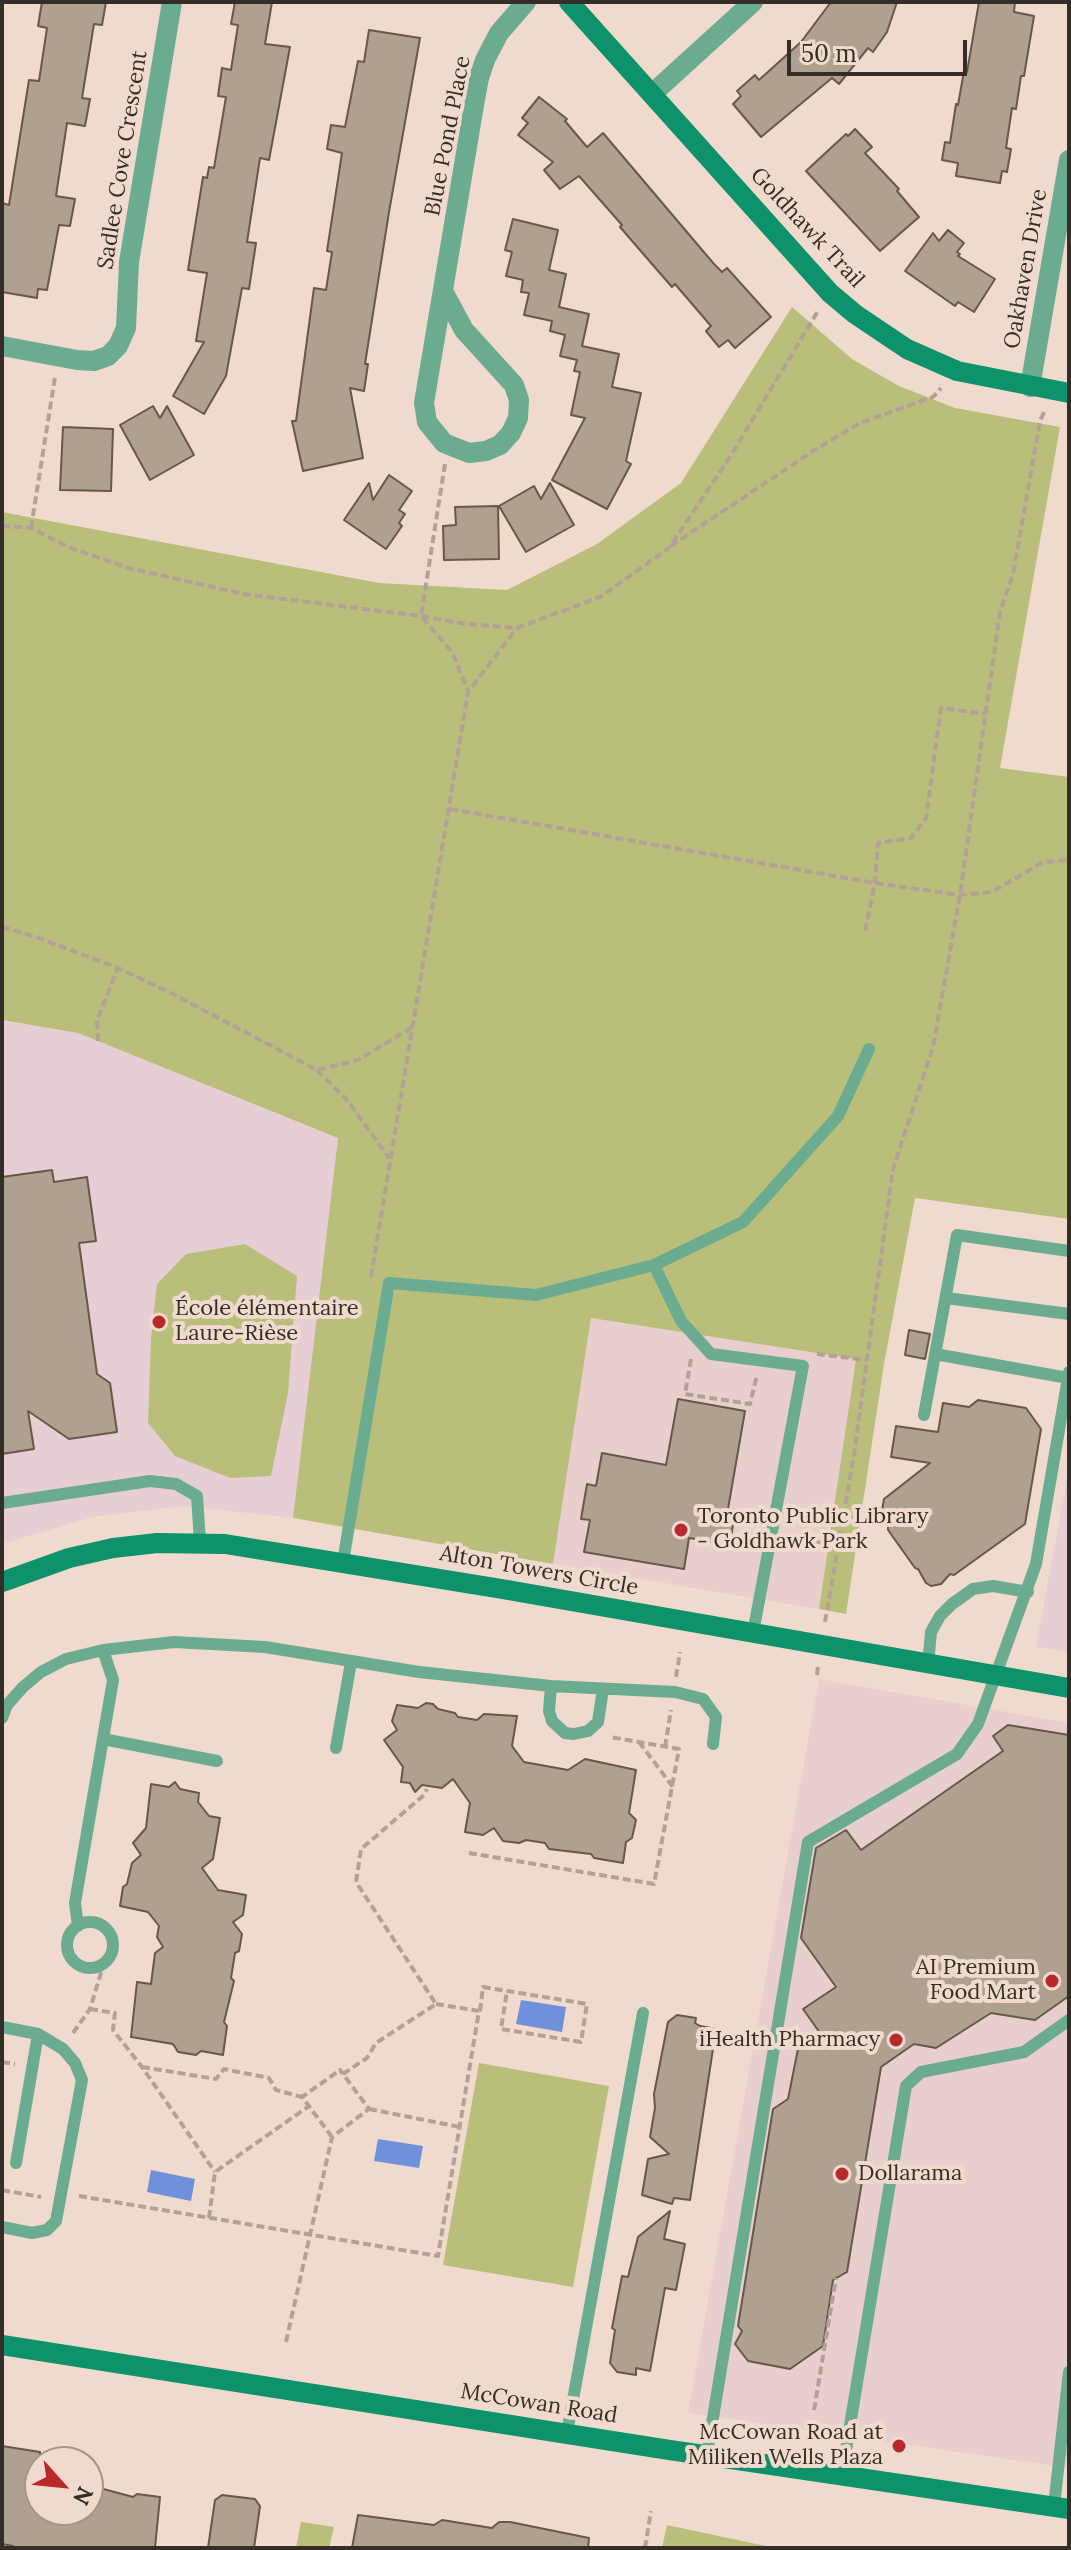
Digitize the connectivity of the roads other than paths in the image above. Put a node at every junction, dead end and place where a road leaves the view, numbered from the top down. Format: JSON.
{"nodes":[{"id":1,"x":172,"y":2,"type":"edge"},
{"id":2,"x":526,"y":2,"type":"edge"},
{"id":3,"x":569,"y":2,"type":"edge"},
{"id":4,"x":753,"y":2,"type":"edge"},
{"id":5,"x":652,"y":94,"type":"junction"},
{"id":6,"x":1069,"y":160,"type":"edge"},
{"id":7,"x":443,"y":291,"type":"junction"},
{"id":8,"x":2,"y":346,"type":"edge"},
{"id":9,"x":1030,"y":387,"type":"junction"},
{"id":10,"x":1069,"y":393,"type":"edge"},
{"id":11,"x":869,"y":1049,"type":"dead end"},
{"id":12,"x":1069,"y":1251,"type":"edge"},
{"id":13,"x":654,"y":1265,"type":"junction"},
{"id":14,"x":946,"y":1298,"type":"junction"},
{"id":15,"x":1069,"y":1314,"type":"edge"},
{"id":16,"x":935,"y":1354,"type":"junction"},
{"id":17,"x":1068,"y":1375,"type":"edge"},
{"id":18,"x":924,"y":1415,"type":"dead end"},
{"id":19,"x":2,"y":1503,"type":"edge"},
{"id":20,"x":200,"y":1542,"type":"junction"},
{"id":21,"x":343,"y":1562,"type":"junction"},
{"id":22,"x":2,"y":1582,"type":"edge"},
{"id":23,"x":1028,"y":1592,"type":"junction"},
{"id":24,"x":753,"y":1633,"type":"junction"},
{"id":25,"x":103,"y":1650,"type":"junction"},
{"id":26,"x":351,"y":1662,"type":"junction"},
{"id":27,"x":928,"y":1664,"type":"junction"},
{"id":28,"x":996,"y":1676,"type":"junction"},
{"id":29,"x":551,"y":1686,"type":"junction"},
{"id":30,"x":1069,"y":1688,"type":"edge"},
{"id":31,"x":603,"y":1689,"type":"junction"},
{"id":32,"x":2,"y":1718,"type":"edge"},
{"id":33,"x":103,"y":1739,"type":"junction"},
{"id":34,"x":713,"y":1744,"type":"dead end"},
{"id":35,"x":336,"y":1748,"type":"dead end"},
{"id":36,"x":217,"y":1761,"type":"dead end"},
{"id":37,"x":78,"y":1926,"type":"junction"},
{"id":38,"x":643,"y":2013,"type":"dead end"},
{"id":39,"x":1069,"y":2020,"type":"edge"},
{"id":40,"x":2,"y":2027,"type":"edge"},
{"id":41,"x":38,"y":2034,"type":"junction"},
{"id":42,"x":16,"y":2163,"type":"dead end"},
{"id":43,"x":2,"y":2227,"type":"edge"},
{"id":44,"x":2,"y":2345,"type":"edge"},
{"id":45,"x":1069,"y":2372,"type":"edge"},
{"id":46,"x":567,"y":2433,"type":"junction"},
{"id":47,"x":707,"y":2454,"type":"junction"},
{"id":48,"x":842,"y":2474,"type":"junction"},
{"id":49,"x":1062,"y":2507,"type":"edge"}],
"edges":[{"from":1,"to":8,"type":"street","name":"Sadlee Cove Crescent"},
{"from":2,"to":7,"type":"street","name":"Blue Pond Place"},
{"from":3,"to":5,"type":"street","name":"Goldhawk Trail"},
{"from":4,"to":5,"type":"street"},
{"from":5,"to":9,"type":"street","name":"Goldhawk Trail"},
{"from":6,"to":9,"type":"street","name":"Oakhaven Drive"},
{"from":7,"to":7,"type":"street","name":"Blue Pond Place"},
{"from":9,"to":10,"type":"street","name":"Goldhawk Trail"},
{"from":11,"to":13,"type":"lane"},
{"from":12,"to":14,"type":"lane"},
{"from":13,"to":21,"type":"lane"},
{"from":13,"to":24,"type":"lane"},
{"from":14,"to":15,"type":"lane"},
{"from":14,"to":16,"type":"lane"},
{"from":16,"to":17,"type":"lane"},
{"from":16,"to":18,"type":"lane"},
{"from":17,"to":23,"type":"lane"},
{"from":19,"to":20,"type":"lane"},
{"from":20,"to":21,"type":"street","name":"Alton Towers Circle"},
{"from":20,"to":22,"type":"street","name":"Alton Towers Circle"},
{"from":21,"to":24,"type":"street","name":"Alton Towers Circle"},
{"from":23,"to":27,"type":"lane"},
{"from":23,"to":28,"type":"lane"},
{"from":24,"to":27,"type":"street","name":"Alton Towers Circle"},
{"from":25,"to":26,"type":"lane"},
{"from":25,"to":32,"type":"lane"},
{"from":25,"to":33,"type":"lane"},
{"from":26,"to":29,"type":"lane"},
{"from":26,"to":35,"type":"lane"},
{"from":27,"to":28,"type":"street","name":"Alton Towers Circle"},
{"from":28,"to":30,"type":"street","name":"Alton Towers Circle"},
{"from":28,"to":47,"type":"lane"},
{"from":29,"to":31,"type":"lane"},
{"from":29,"to":31,"type":"lane"},
{"from":31,"to":34,"type":"lane"},
{"from":33,"to":36,"type":"lane"},
{"from":33,"to":37,"type":"lane"},
{"from":37,"to":37,"type":"lane"},
{"from":38,"to":46,"type":"lane"},
{"from":39,"to":48,"type":"lane"},
{"from":40,"to":41,"type":"lane"},
{"from":41,"to":42,"type":"lane"},
{"from":41,"to":43,"type":"lane"},
{"from":44,"to":46,"type":"street","name":"McCowan Road"},
{"from":45,"to":49,"type":"lane"},
{"from":46,"to":47,"type":"street","name":"McCowan Road"},
{"from":47,"to":48,"type":"street","name":"McCowan Road"},
{"from":48,"to":49,"type":"street","name":"McCowan Road"}]}
